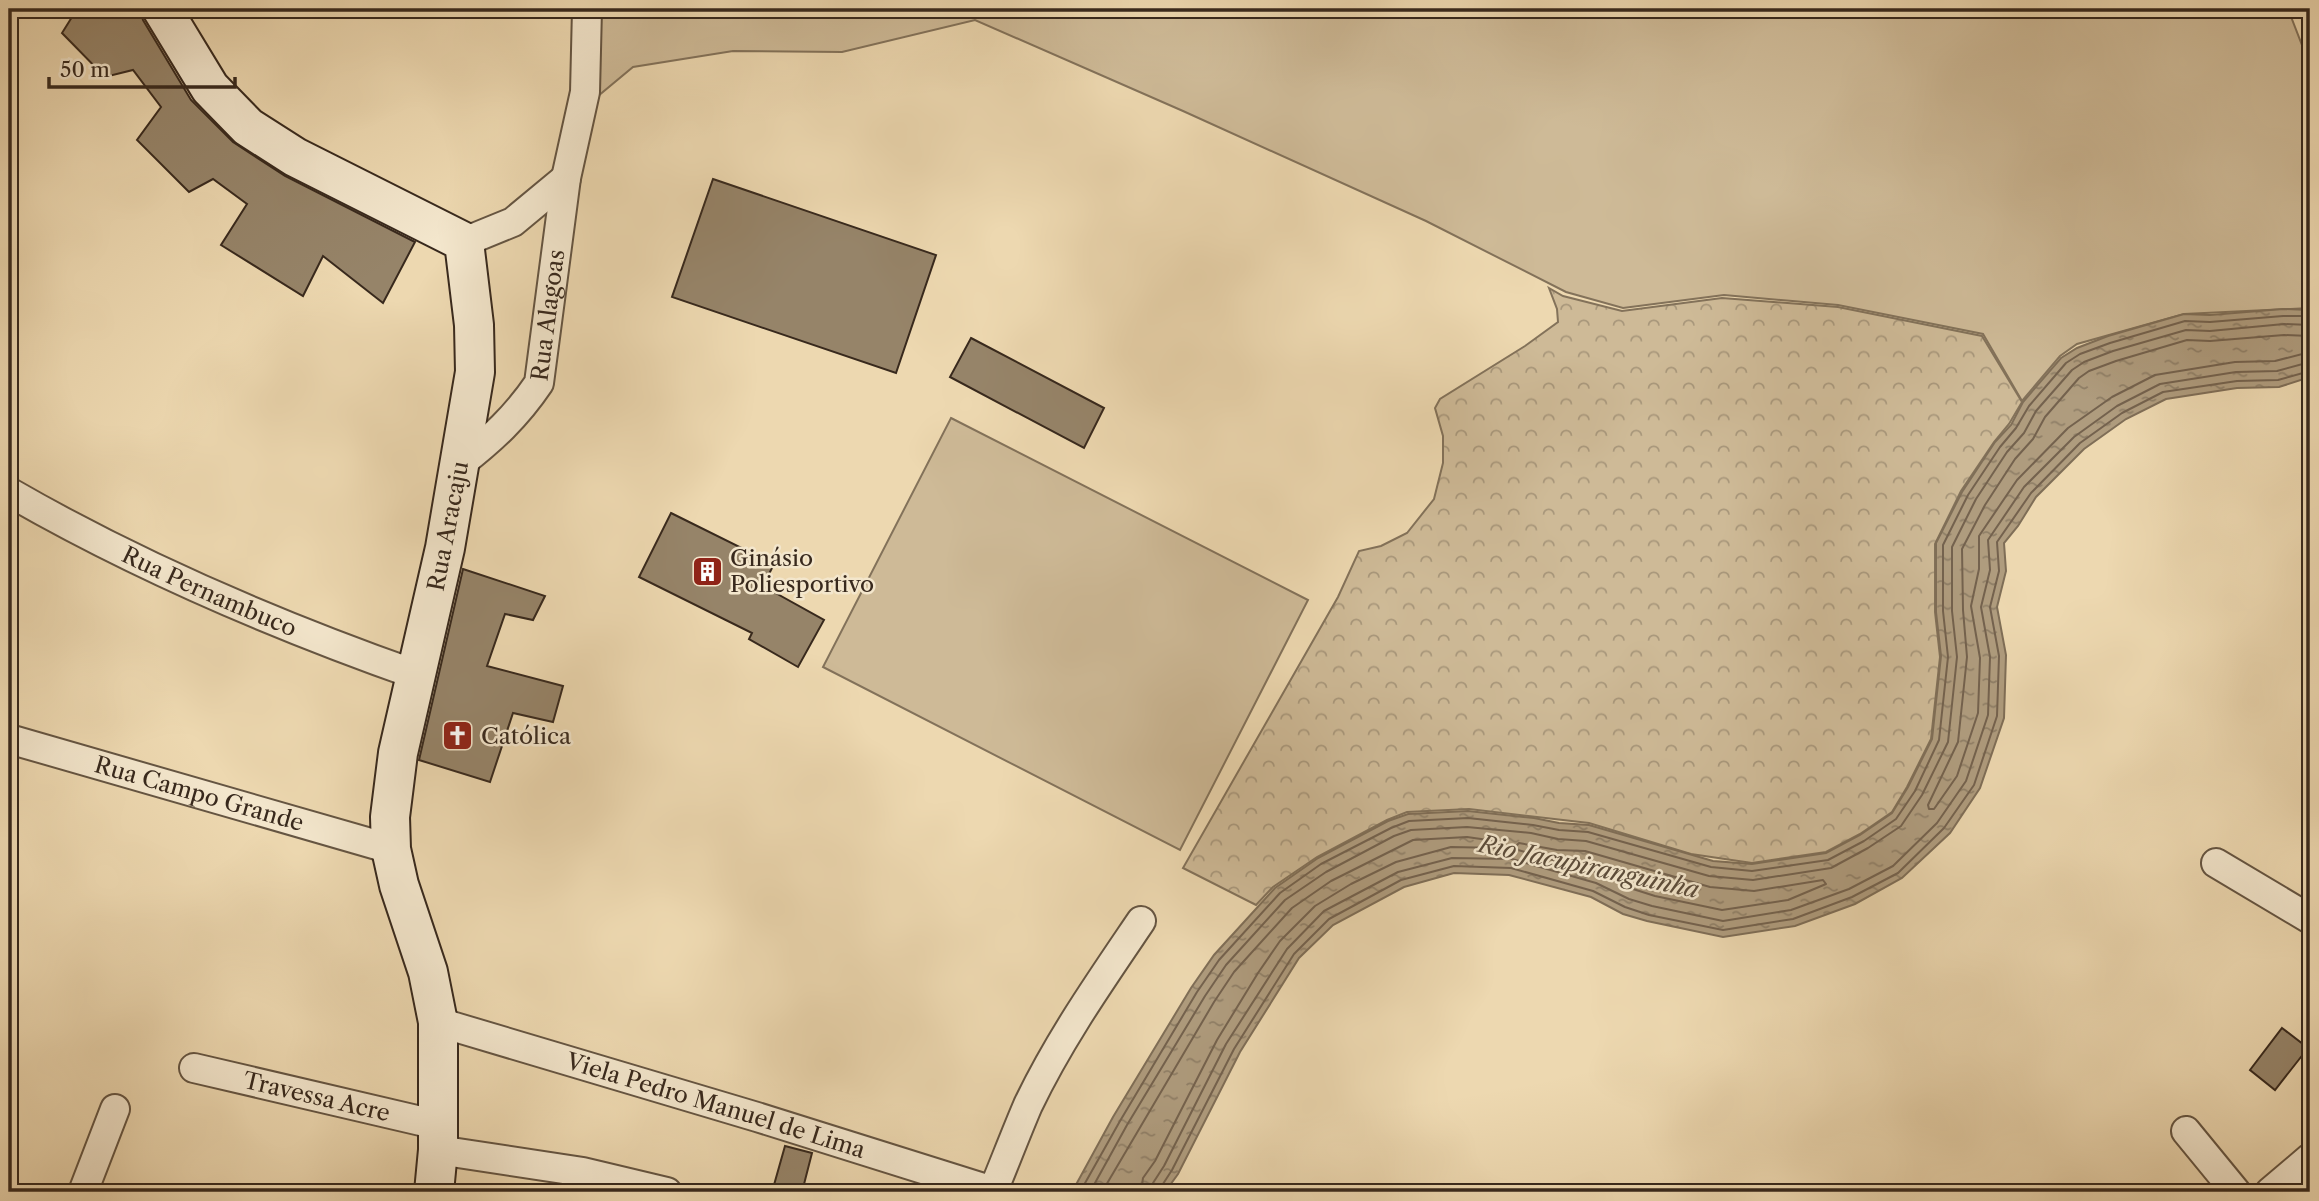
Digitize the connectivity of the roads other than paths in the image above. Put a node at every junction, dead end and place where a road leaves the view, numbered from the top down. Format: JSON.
{"nodes":[{"id":1,"x":587,"y":9,"type":"edge"},
{"id":2,"x":172,"y":17,"type":"edge"},
{"id":3,"x":566,"y":178,"type":"junction"},
{"id":4,"x":464,"y":242,"type":"junction"},
{"id":5,"x":460,"y":464,"type":"junction"},
{"id":6,"x":9,"y":492,"type":"edge"},
{"id":7,"x":417,"y":675,"type":"junction"},
{"id":8,"x":9,"y":739,"type":"edge"},
{"id":9,"x":391,"y":849,"type":"junction"},
{"id":10,"x":2216,"y":863,"type":"dead end"},
{"id":11,"x":2310,"y":919,"type":"edge"},
{"id":12,"x":1142,"y":921,"type":"dead end"},
{"id":13,"x":438,"y":1022,"type":"junction"},
{"id":14,"x":194,"y":1068,"type":"dead end"},
{"id":15,"x":115,"y":1110,"type":"dead end"},
{"id":16,"x":2186,"y":1131,"type":"dead end"},
{"id":17,"x":438,"y":1137,"type":"junction"},
{"id":18,"x":2310,"y":1158,"type":"edge"},
{"id":19,"x":993,"y":1191,"type":"edge"},
{"id":20,"x":83,"y":1192,"type":"edge"},
{"id":21,"x":434,"y":1192,"type":"edge"},
{"id":22,"x":667,"y":1192,"type":"edge"},
{"id":23,"x":2236,"y":1192,"type":"edge"},
{"id":24,"x":2270,"y":1192,"type":"edge"}],
"edges":[{"from":1,"to":3,"type":"street","name":"Rua Alagoas"},
{"from":2,"to":4,"type":"street"},
{"from":3,"to":4,"type":"street"},
{"from":3,"to":5,"type":"street","name":"Rua Alagoas"},
{"from":4,"to":5,"type":"street","name":"Rua Aracaju"},
{"from":5,"to":7,"type":"street","name":"Rua Aracaju"},
{"from":6,"to":7,"type":"street","name":"Rua Pernambuco"},
{"from":7,"to":9,"type":"street","name":"Rua Aracaju"},
{"from":8,"to":9,"type":"street","name":"Rua Campo Grande"},
{"from":9,"to":13,"type":"street","name":"Rua Aracaju"},
{"from":10,"to":11,"type":"street"},
{"from":12,"to":19,"type":"street"},
{"from":13,"to":17,"type":"street","name":"Rua Aracaju"},
{"from":13,"to":19,"type":"street","name":"Viela Pedro Manuel de Lima"},
{"from":14,"to":17,"type":"street","name":"Travessa Acre"},
{"from":15,"to":20,"type":"street"},
{"from":16,"to":23,"type":"street"},
{"from":17,"to":21,"type":"street","name":"Rua Aracaju"},
{"from":17,"to":22,"type":"street","name":"Travessa Acre"},
{"from":18,"to":24,"type":"street"}]}
